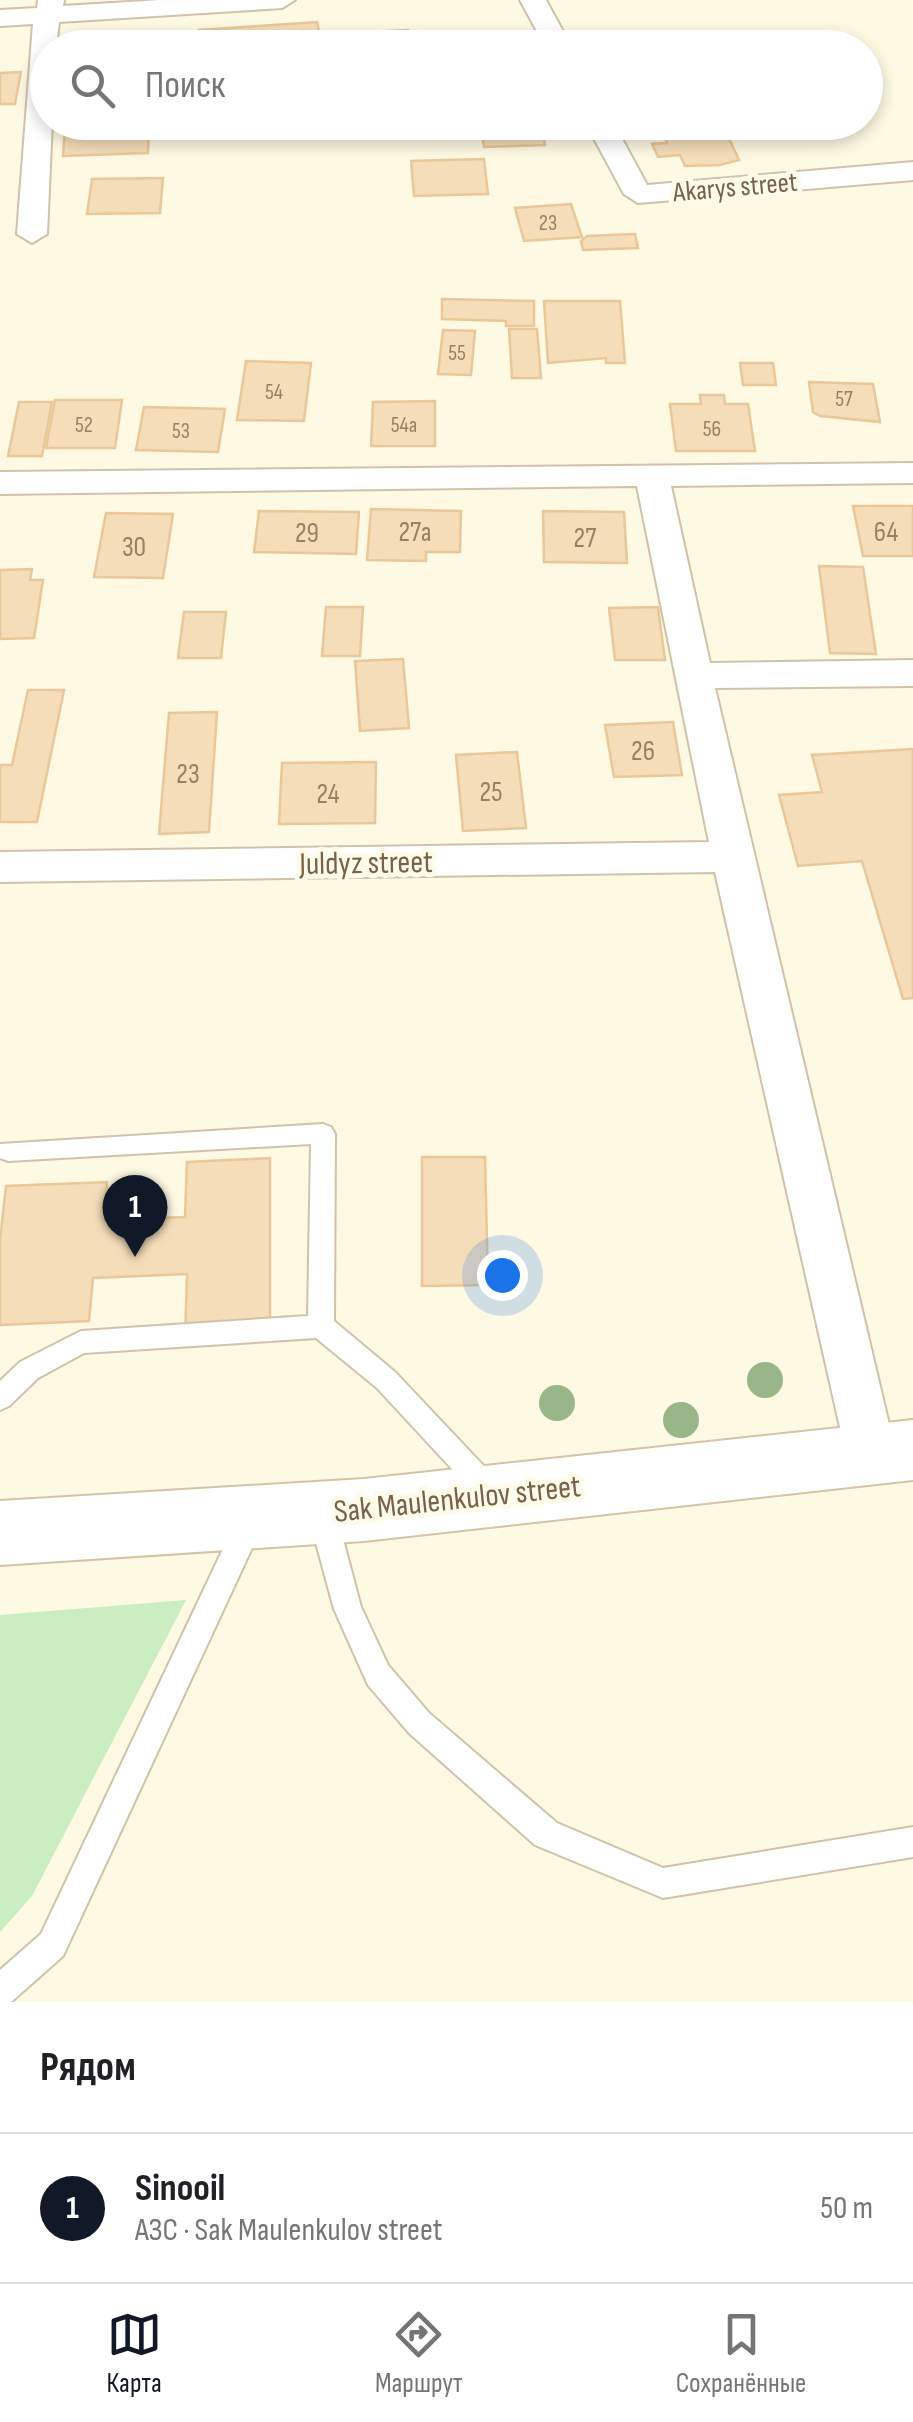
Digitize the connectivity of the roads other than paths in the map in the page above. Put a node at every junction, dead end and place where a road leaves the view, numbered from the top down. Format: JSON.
{"nodes":[{"id":1,"x":282,"y":0,"type":"edge"},
{"id":2,"x":533,"y":0,"type":"edge"},
{"id":3,"x":49,"y":8,"type":"edge"},
{"id":4,"x":0,"y":18,"type":"edge"},
{"id":5,"x":549,"y":30,"type":"edge"},
{"id":6,"x":39,"y":140,"type":"edge"},
{"id":7,"x":609,"y":140,"type":"edge"},
{"id":8,"x":38,"y":147,"type":"junction"},
{"id":9,"x":0,"y":149,"type":"edge"},
{"id":10,"x":913,"y":172,"type":"edge"},
{"id":11,"x":32,"y":234,"type":"dead end"},
{"id":12,"x":913,"y":473,"type":"edge"},
{"id":13,"x":652,"y":476,"type":"junction"},
{"id":14,"x":0,"y":482,"type":"edge"},
{"id":15,"x":913,"y":673,"type":"edge"},
{"id":16,"x":696,"y":676,"type":"junction"},
{"id":17,"x":732,"y":857,"type":"junction"},
{"id":18,"x":0,"y":867,"type":"edge"},
{"id":19,"x":8,"y":1151,"type":"dead end"},
{"id":20,"x":321,"y":1326,"type":"junction"},
{"id":21,"x":0,"y":1398,"type":"edge"},
{"id":22,"x":892,"y":1452,"type":"edge"},
{"id":23,"x":492,"y":1494,"type":"junction"},
{"id":24,"x":322,"y":1513,"type":"junction"},
{"id":25,"x":252,"y":1519,"type":"junction"},
{"id":26,"x":0,"y":1533,"type":"edge"},
{"id":27,"x":913,"y":1842,"type":"edge"},
{"id":28,"x":0,"y":1991,"type":"edge"}],
"edges":[{"from":1,"to":3,"type":"street"},
{"from":2,"to":5,"type":"street"},
{"from":3,"to":4,"type":"street"},
{"from":6,"to":8,"type":"street"},
{"from":7,"to":10,"type":"street","name":"Akarys street"},
{"from":8,"to":9,"type":"street"},
{"from":8,"to":11,"type":"street"},
{"from":12,"to":13,"type":"street"},
{"from":13,"to":14,"type":"street"},
{"from":13,"to":16,"type":"street"},
{"from":15,"to":16,"type":"street"},
{"from":16,"to":17,"type":"street"},
{"from":17,"to":18,"type":"street","name":"Juldyz street"},
{"from":17,"to":22,"type":"street"},
{"from":19,"to":20,"type":"lane"},
{"from":20,"to":21,"type":"lane"},
{"from":20,"to":23,"type":"lane"},
{"from":22,"to":23,"type":"main road","name":"Sak Maulenkulov street"},
{"from":23,"to":24,"type":"main road","name":"Sak Maulenkulov street"},
{"from":24,"to":25,"type":"main road","name":"Sak Maulenkulov street"},
{"from":24,"to":27,"type":"lane"},
{"from":25,"to":26,"type":"main road","name":"Sak Maulenkulov street"},
{"from":25,"to":28,"type":"lane"}]}
